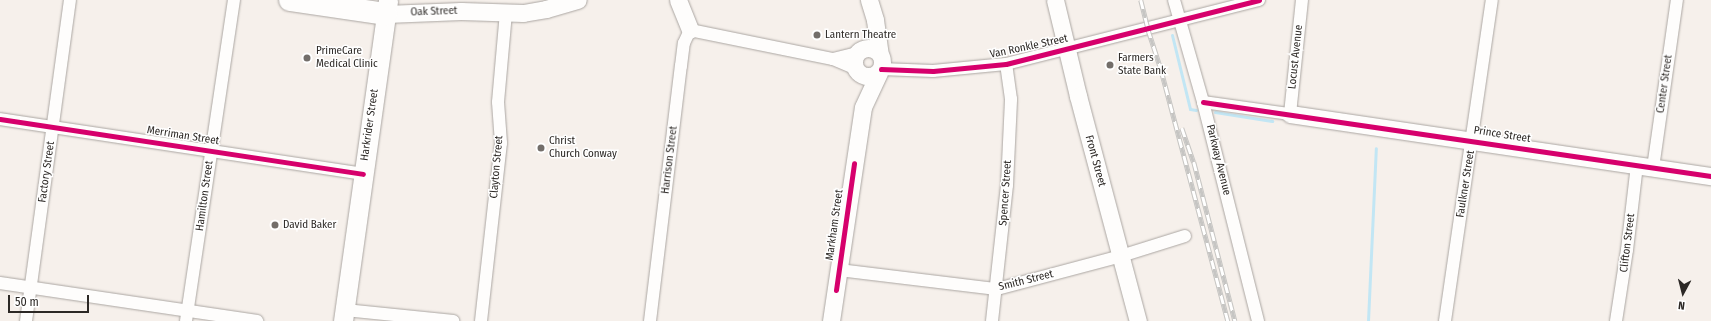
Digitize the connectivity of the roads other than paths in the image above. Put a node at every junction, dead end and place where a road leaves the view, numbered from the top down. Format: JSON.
{"nodes":[{"id":1,"x":70,"y":0,"type":"edge"},
{"id":2,"x":234,"y":0,"type":"edge"},
{"id":3,"x":290,"y":0,"type":"edge"},
{"id":4,"x":578,"y":0,"type":"edge"},
{"id":5,"x":678,"y":0,"type":"edge"},
{"id":6,"x":684,"y":0,"type":"edge"},
{"id":7,"x":869,"y":0,"type":"edge"},
{"id":8,"x":1055,"y":0,"type":"edge"},
{"id":9,"x":1174,"y":0,"type":"edge"},
{"id":10,"x":1259,"y":0,"type":"edge"},
{"id":11,"x":1302,"y":0,"type":"edge"},
{"id":12,"x":1492,"y":0,"type":"edge"},
{"id":13,"x":1677,"y":0,"type":"edge"},
{"id":14,"x":387,"y":7,"type":"edge"},
{"id":15,"x":506,"y":13,"type":"junction"},
{"id":16,"x":1179,"y":20,"type":"junction"},
{"id":17,"x":690,"y":30,"type":"junction"},
{"id":18,"x":876,"y":32,"type":"junction"},
{"id":19,"x":1066,"y":49,"type":"junction"},
{"id":20,"x":858,"y":61,"type":"junction"},
{"id":21,"x":880,"y":63,"type":"junction"},
{"id":22,"x":1006,"y":64,"type":"junction"},
{"id":23,"x":1203,"y":102,"type":"junction"},
{"id":24,"x":863,"y":107,"type":"junction"},
{"id":25,"x":1290,"y":114,"type":"junction"},
{"id":26,"x":0,"y":119,"type":"edge"},
{"id":27,"x":53,"y":126,"type":"junction"},
{"id":28,"x":1473,"y":140,"type":"junction"},
{"id":29,"x":212,"y":151,"type":"junction"},
{"id":30,"x":1645,"y":167,"type":"junction"},
{"id":31,"x":363,"y":174,"type":"junction"},
{"id":32,"x":1711,"y":176,"type":"edge"},
{"id":33,"x":1185,"y":236,"type":"dead end"},
{"id":34,"x":1121,"y":256,"type":"junction"},
{"id":35,"x":839,"y":270,"type":"junction"},
{"id":36,"x":0,"y":283,"type":"edge"},
{"id":37,"x":31,"y":287,"type":"junction"},
{"id":38,"x":997,"y":289,"type":"junction"},
{"id":39,"x":187,"y":315,"type":"edge"},
{"id":40,"x":344,"y":315,"type":"edge"},
{"id":41,"x":26,"y":321,"type":"edge"},
{"id":42,"x":257,"y":321,"type":"edge"},
{"id":43,"x":454,"y":321,"type":"edge"},
{"id":44,"x":481,"y":321,"type":"edge"},
{"id":45,"x":650,"y":321,"type":"edge"},
{"id":46,"x":831,"y":321,"type":"edge"},
{"id":47,"x":992,"y":321,"type":"edge"},
{"id":48,"x":1138,"y":321,"type":"edge"},
{"id":49,"x":1258,"y":321,"type":"edge"},
{"id":50,"x":1445,"y":321,"type":"edge"},
{"id":51,"x":1616,"y":321,"type":"edge"}],
"edges":[{"from":1,"to":27,"type":"street","name":"Factory Street"},
{"from":2,"to":29,"type":"street","name":"Hamilton Street"},
{"from":3,"to":14,"type":"highway","name":"Oak Street"},
{"from":4,"to":15,"type":"street","name":"Oak Street"},
{"from":5,"to":17,"type":"street"},
{"from":6,"to":17,"type":"street"},
{"from":7,"to":18,"type":"street"},
{"from":8,"to":19,"type":"street","name":"Front Street"},
{"from":9,"to":16,"type":"street","name":"Parkway Avenue"},
{"from":10,"to":16,"type":"street","name":"Van Ronkle Street"},
{"from":11,"to":25,"type":"street","name":"Locust Avenue"},
{"from":12,"to":28,"type":"street","name":"Faulkner Street"},
{"from":13,"to":30,"type":"street","name":"Center Street"},
{"from":14,"to":15,"type":"street","name":"Oak Street"},
{"from":14,"to":31,"type":"main road","name":"Harkrider Street"},
{"from":15,"to":44,"type":"street","name":"Clayton Street"},
{"from":16,"to":19,"type":"street","name":"Van Ronkle Street"},
{"from":16,"to":23,"type":"street","name":"Parkway Avenue"},
{"from":17,"to":20,"type":"street"},
{"from":17,"to":45,"type":"street","name":"Harrison Street"},
{"from":18,"to":20,"type":"street"},
{"from":18,"to":21,"type":"street"},
{"from":19,"to":22,"type":"street","name":"Van Ronkle Street"},
{"from":19,"to":34,"type":"street","name":"Front Street"},
{"from":20,"to":21,"type":"street"},
{"from":20,"to":21,"type":"street"},
{"from":20,"to":24,"type":"street","name":"Markham Street"},
{"from":21,"to":22,"type":"street","name":"Van Ronkle Street"},
{"from":21,"to":24,"type":"street","name":"Markham Street"},
{"from":22,"to":38,"type":"street","name":"Spencer Street"},
{"from":23,"to":25,"type":"street"},
{"from":23,"to":49,"type":"street","name":"Parkway Avenue"},
{"from":24,"to":35,"type":"street","name":"Markham Street"},
{"from":25,"to":28,"type":"street","name":"Prince Street"},
{"from":26,"to":27,"type":"street","name":"Merriman Street"},
{"from":27,"to":29,"type":"street","name":"Merriman Street"},
{"from":27,"to":37,"type":"street","name":"Factory Street"},
{"from":28,"to":30,"type":"street","name":"Prince Street"},
{"from":28,"to":50,"type":"street","name":"Faulkner Street"},
{"from":29,"to":31,"type":"street","name":"Merriman Street"},
{"from":29,"to":39,"type":"street","name":"Hamilton Street"},
{"from":30,"to":32,"type":"street","name":"Prince Street"},
{"from":30,"to":51,"type":"street","name":"Clifton Street"},
{"from":31,"to":40,"type":"main road","name":"Harkrider Street"},
{"from":33,"to":34,"type":"street","name":"Smith Street"},
{"from":34,"to":38,"type":"street","name":"Smith Street"},
{"from":34,"to":48,"type":"street","name":"Front Street"},
{"from":35,"to":38,"type":"street","name":"Smith Street"},
{"from":35,"to":46,"type":"street","name":"Markham Street"},
{"from":36,"to":37,"type":"street"},
{"from":37,"to":39,"type":"street"},
{"from":37,"to":41,"type":"street","name":"Factory Street"},
{"from":38,"to":47,"type":"street","name":"Spencer Street"},
{"from":39,"to":42,"type":"street"},
{"from":40,"to":43,"type":"street"}]}
